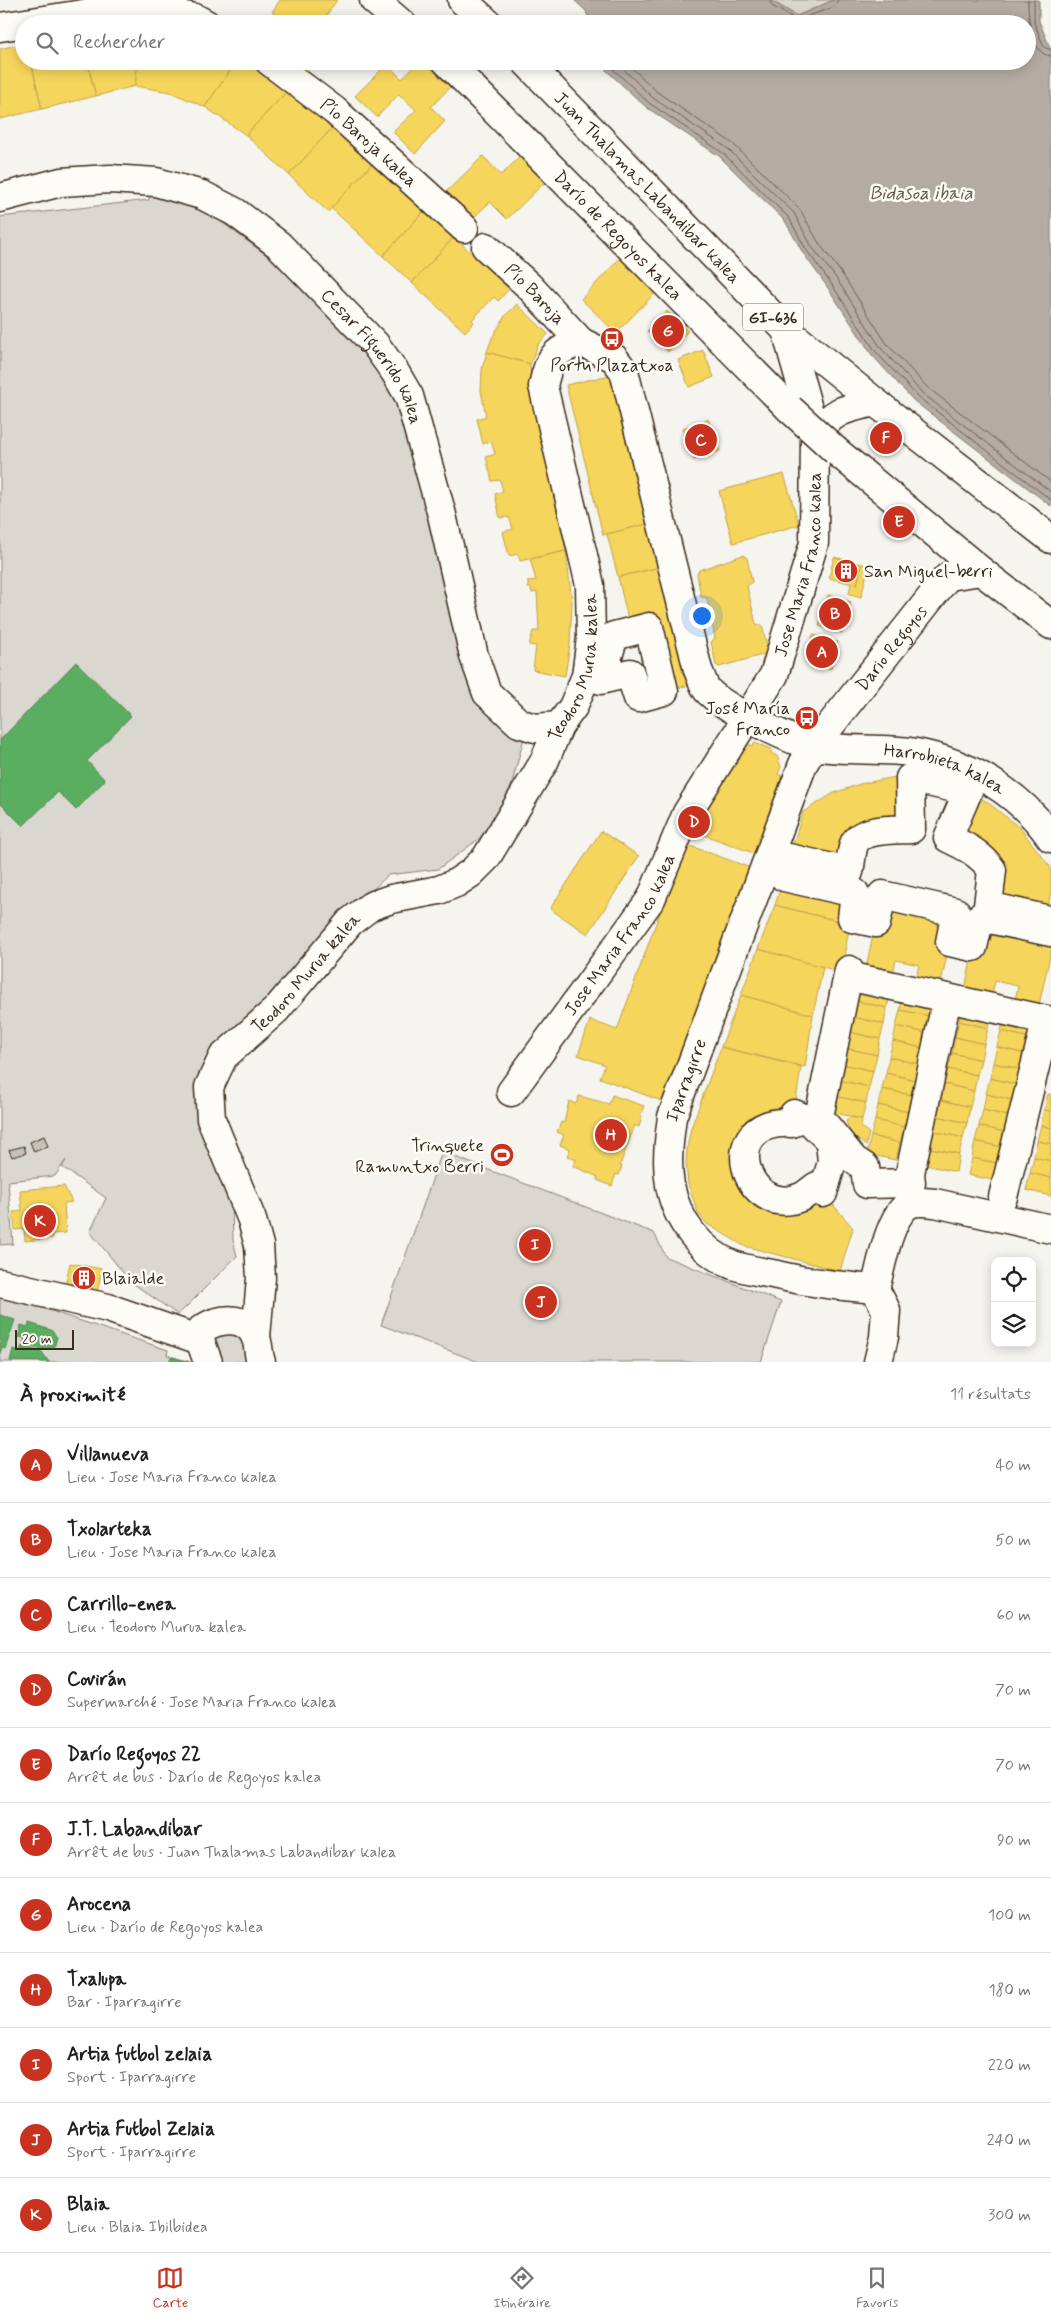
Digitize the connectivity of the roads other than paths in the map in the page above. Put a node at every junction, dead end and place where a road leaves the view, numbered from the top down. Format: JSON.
{"nodes":[{"id":1,"x":374,"y":0,"type":"edge"},
{"id":2,"x":462,"y":0,"type":"edge"},
{"id":3,"x":77,"y":15,"type":"edge"},
{"id":4,"x":180,"y":15,"type":"edge"},
{"id":5,"x":392,"y":15,"type":"edge"},
{"id":6,"x":478,"y":15,"type":"edge"},
{"id":7,"x":15,"y":25,"type":"edge"},
{"id":8,"x":0,"y":27,"type":"edge"},
{"id":9,"x":281,"y":70,"type":"edge"},
{"id":10,"x":455,"y":70,"type":"edge"},
{"id":11,"x":534,"y":70,"type":"edge"},
{"id":12,"x":0,"y":198,"type":"edge"},
{"id":13,"x":464,"y":228,"type":"dead end"},
{"id":14,"x":486,"y":247,"type":"dead end"},
{"id":15,"x":786,"y":330,"type":"junction"},
{"id":16,"x":581,"y":342,"type":"junction"},
{"id":17,"x":875,"y":402,"type":"junction"},
{"id":18,"x":815,"y":434,"type":"junction"},
{"id":19,"x":934,"y":533,"type":"junction"},
{"id":20,"x":1051,"y":539,"type":"edge"},
{"id":21,"x":981,"y":571,"type":"junction"},
{"id":22,"x":949,"y":576,"type":"junction"},
{"id":23,"x":1051,"y":624,"type":"edge"},
{"id":24,"x":749,"y":718,"type":"junction"},
{"id":25,"x":559,"y":726,"type":"junction"},
{"id":26,"x":814,"y":746,"type":"junction"},
{"id":27,"x":1051,"y":838,"type":"edge"},
{"id":28,"x":1051,"y":931,"type":"edge"},
{"id":29,"x":947,"y":998,"type":"junction"},
{"id":30,"x":1048,"y":1026,"type":"edge"},
{"id":31,"x":511,"y":1092,"type":"dead end"},
{"id":32,"x":1003,"y":1197,"type":"dead end"},
{"id":33,"x":1051,"y":1229,"type":"edge"},
{"id":34,"x":261,"y":1278,"type":"junction"},
{"id":35,"x":0,"y":1283,"type":"edge"},
{"id":36,"x":875,"y":1289,"type":"junction"},
{"id":37,"x":208,"y":1338,"type":"edge"},
{"id":38,"x":258,"y":1350,"type":"edge"},
{"id":39,"x":878,"y":1362,"type":"edge"}],
"edges":[{"from":1,"to":5,"type":"street"},
{"from":2,"to":6,"type":"street"},
{"from":3,"to":4,"type":"street"},
{"from":7,"to":8,"type":"street"},
{"from":9,"to":13,"type":"street","name":"Pío Baroja kalea"},
{"from":10,"to":19,"type":"street","name":"Darío de Regoyos kalea","bridge":true},
{"from":11,"to":15,"type":"street","name":"Juan Thalamas Labandibar kalea","number":"GI-636"},
{"from":12,"to":25,"type":"street","name":"Cesar Figuerido kalea"},
{"from":14,"to":16,"type":"street","name":"Pío Baroja"},
{"from":15,"to":17,"type":"street","name":"Juan Thalamas Labandibar kalea","number":"GI-636"},
{"from":15,"to":18,"type":"street","name":"Jose Maria Franco kalea"},
{"from":16,"to":24,"type":"street"},
{"from":16,"to":25,"type":"street","name":"Teodoro Murua kalea"},
{"from":17,"to":18,"type":"street"},
{"from":17,"to":20,"type":"street","name":"Juan Thalamas Labandibar kalea","number":"GI-636"},
{"from":18,"to":24,"type":"street","name":"Jose Maria Franco kalea"},
{"from":19,"to":21,"type":"street"},
{"from":19,"to":22,"type":"street"},
{"from":21,"to":22,"type":"street"},
{"from":21,"to":23,"type":"street"},
{"from":22,"to":26,"type":"street","name":"Dario Regoyos"},
{"from":24,"to":26,"type":"street"},
{"from":24,"to":31,"type":"street","name":"Jose Maria Franco kalea"},
{"from":25,"to":34,"type":"street","name":"Teodoro Murua kalea"},
{"from":26,"to":27,"type":"street","name":"Harrobieta kalea"},
{"from":26,"to":36,"type":"street","name":"Iparragirre"},
{"from":28,"to":28,"type":"street"},
{"from":29,"to":29,"type":"street"},
{"from":29,"to":30,"type":"street"},
{"from":30,"to":32,"type":"street"},
{"from":33,"to":36,"type":"street"},
{"from":34,"to":37,"type":"street"},
{"from":34,"to":38,"type":"street","name":"Teodoro Murua kalea"},
{"from":35,"to":37,"type":"street"},
{"from":36,"to":39,"type":"street"},
{"from":37,"to":38,"type":"street"}]}
